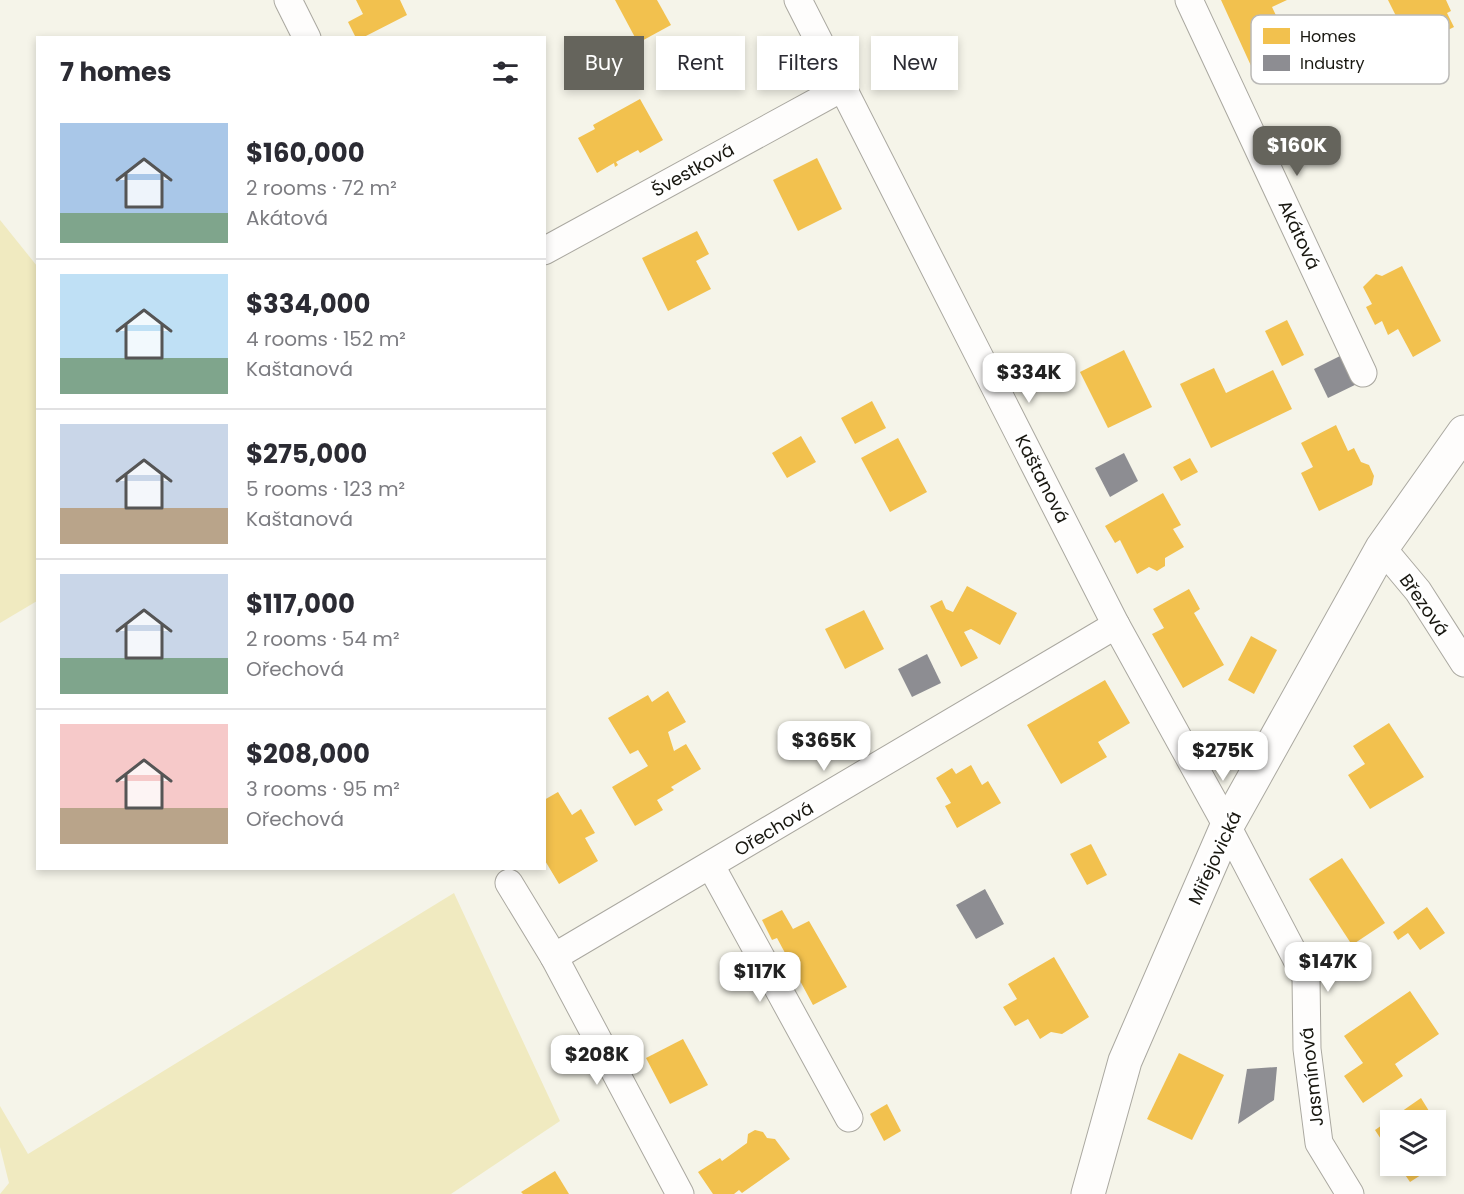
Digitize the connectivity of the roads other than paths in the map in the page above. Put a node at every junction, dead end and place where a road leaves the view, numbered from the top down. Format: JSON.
{"nodes":[{"id":1,"x":288,"y":0,"type":"edge"},
{"id":2,"x":798,"y":0,"type":"edge"},
{"id":3,"x":1189,"y":0,"type":"edge"},
{"id":4,"x":306,"y":36,"type":"edge"},
{"id":5,"x":816,"y":36,"type":"edge"},
{"id":6,"x":838,"y":90,"type":"edge"},
{"id":7,"x":843,"y":90,"type":"edge"},
{"id":8,"x":546,"y":250,"type":"edge"},
{"id":9,"x":1363,"y":373,"type":"dead end"},
{"id":10,"x":1464,"y":432,"type":"edge"},
{"id":11,"x":1382,"y":548,"type":"junction"},
{"id":12,"x":1116,"y":625,"type":"junction"},
{"id":13,"x":1464,"y":663,"type":"edge"},
{"id":14,"x":1227,"y":826,"type":"junction"},
{"id":15,"x":711,"y":866,"type":"junction"},
{"id":16,"x":509,"y":883,"type":"dead end"},
{"id":17,"x":554,"y":957,"type":"junction"},
{"id":18,"x":849,"y":1118,"type":"dead end"},
{"id":19,"x":1090,"y":1189,"type":"edge"},
{"id":20,"x":680,"y":1194,"type":"edge"},
{"id":21,"x":1350,"y":1194,"type":"edge"}],
"edges":[{"from":1,"to":4,"type":"street"},
{"from":2,"to":5,"type":"street","name":"Kaštanová"},
{"from":3,"to":9,"type":"street","name":"Akátová"},
{"from":6,"to":8,"type":"street","name":"Švestková"},
{"from":7,"to":12,"type":"street","name":"Kaštanová"},
{"from":10,"to":11,"type":"street","name":"Miřejovická"},
{"from":11,"to":13,"type":"street","name":"Březová"},
{"from":11,"to":14,"type":"street","name":"Miřejovická"},
{"from":12,"to":14,"type":"street","name":"Kaštanová"},
{"from":12,"to":15,"type":"street","name":"Ořechová"},
{"from":14,"to":19,"type":"street","name":"Miřejovická"},
{"from":14,"to":21,"type":"street","name":"Jasmínová"},
{"from":15,"to":17,"type":"street","name":"Ořechová"},
{"from":15,"to":18,"type":"street"},
{"from":16,"to":17,"type":"street"},
{"from":17,"to":20,"type":"street"}]}
